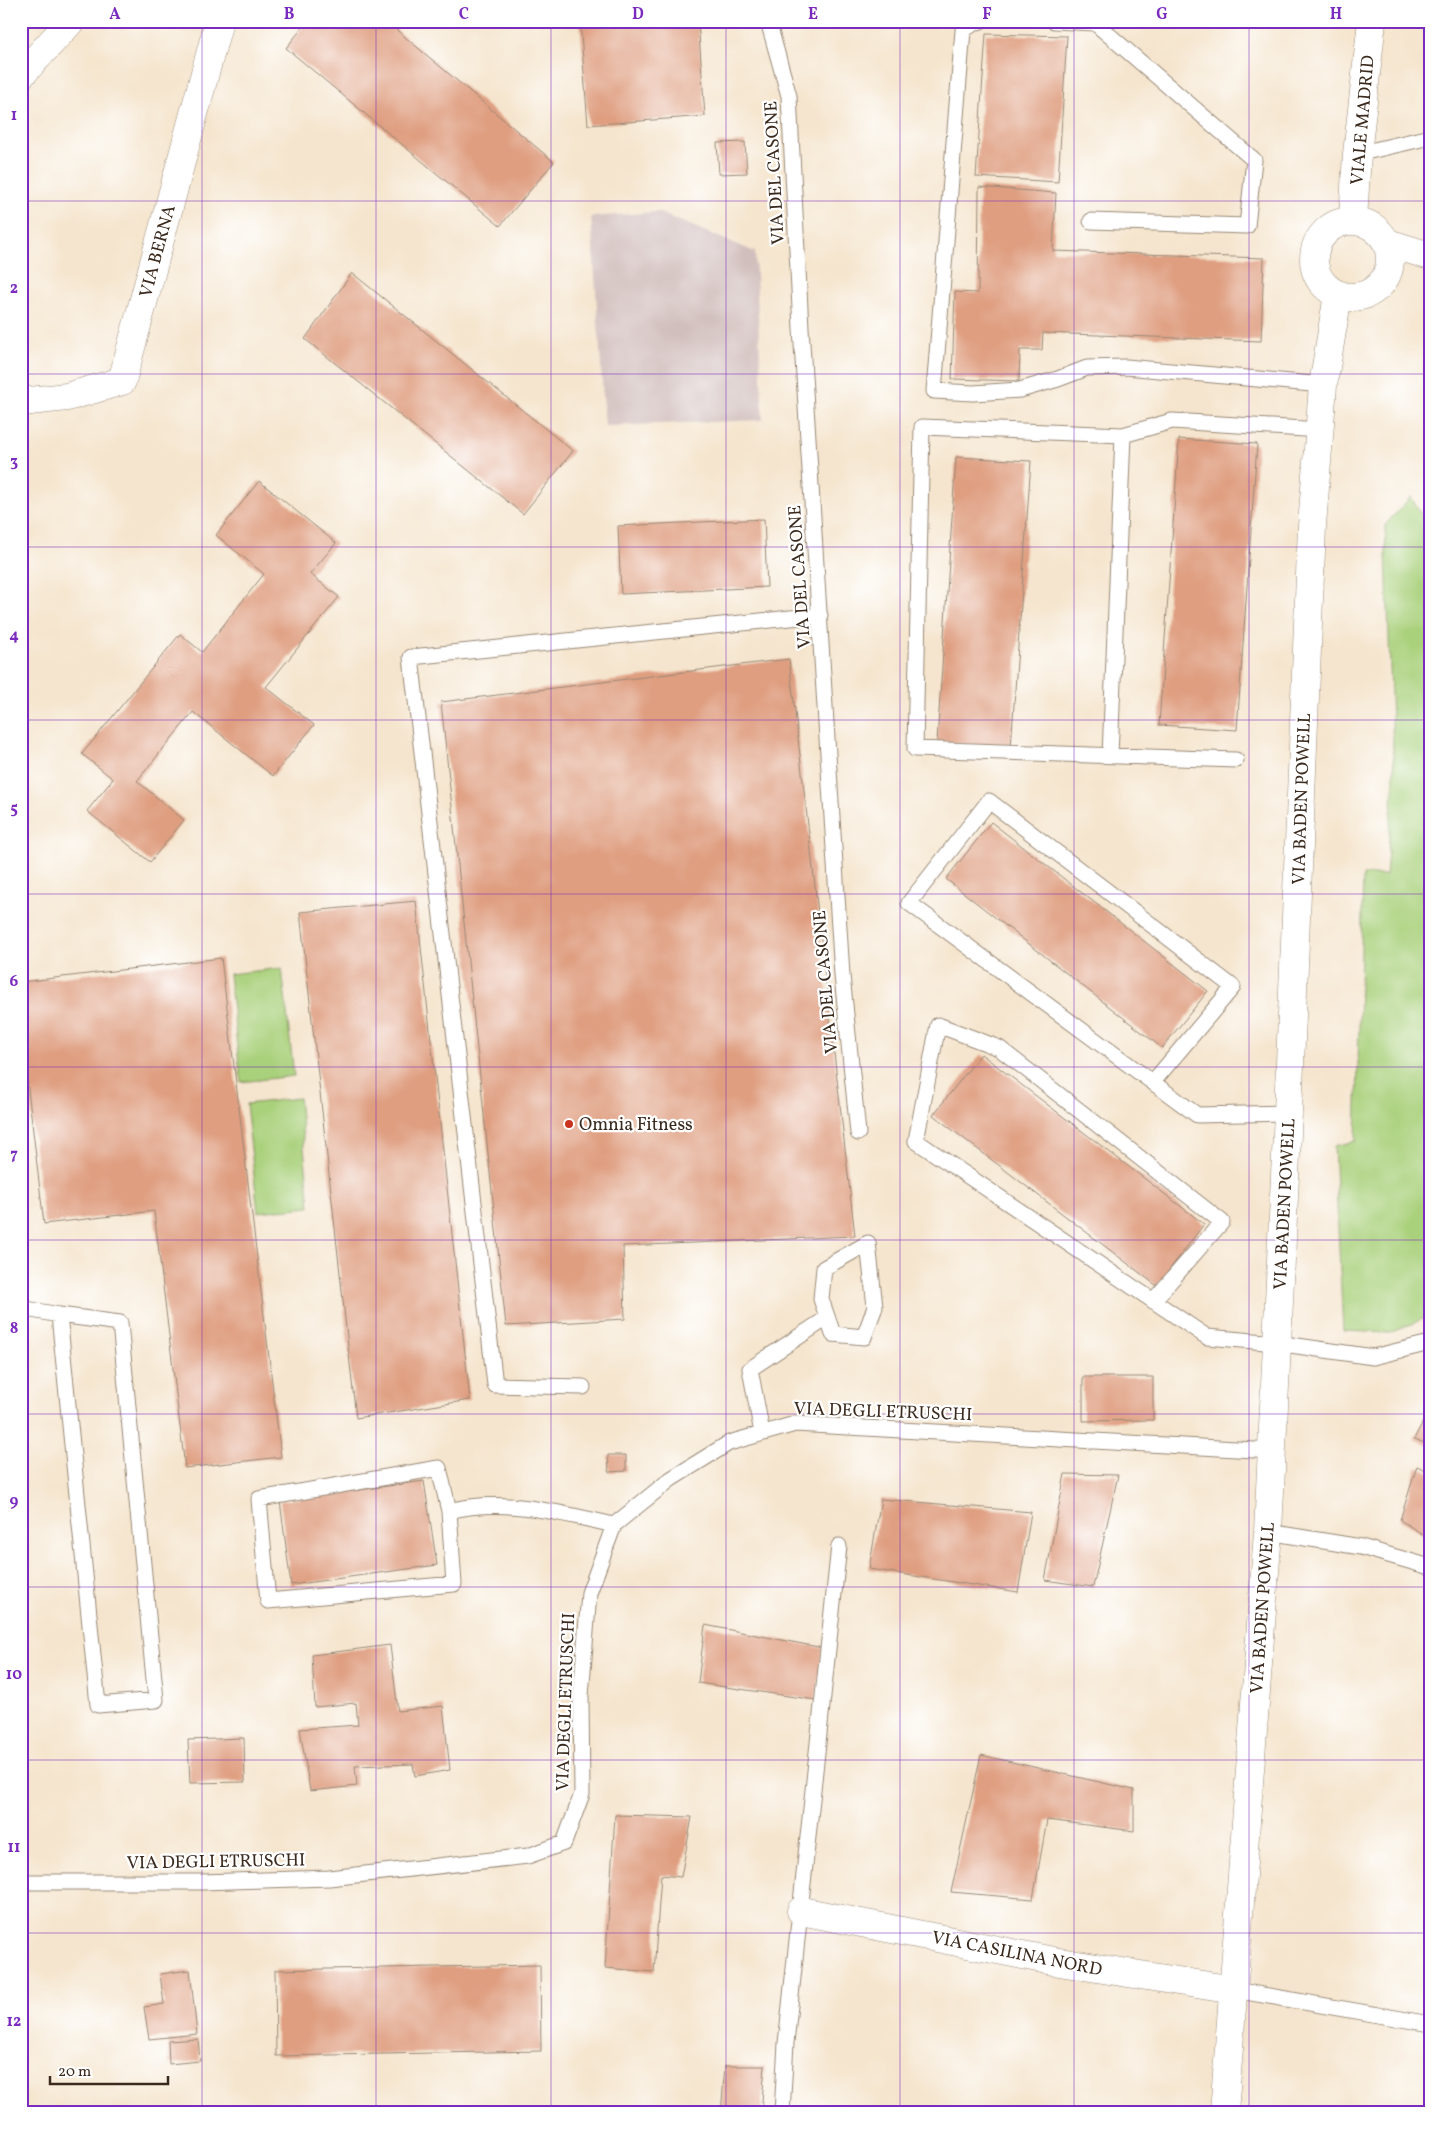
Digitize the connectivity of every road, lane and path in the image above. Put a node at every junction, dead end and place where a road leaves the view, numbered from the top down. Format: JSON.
{"nodes":[{"id":1,"x":70,"y":21,"type":"edge"},
{"id":2,"x":219,"y":21,"type":"edge"},
{"id":3,"x":768,"y":21,"type":"edge"},
{"id":4,"x":981,"y":21,"type":"edge"},
{"id":5,"x":1054,"y":21,"type":"edge"},
{"id":6,"x":1372,"y":21,"type":"edge"},
{"id":7,"x":21,"y":75,"type":"edge"},
{"id":8,"x":1430,"y":137,"type":"edge"},
{"id":9,"x":1357,"y":154,"type":"junction"},
{"id":10,"x":1354,"y":220,"type":"junction"},
{"id":11,"x":1091,"y":221,"type":"dead end"},
{"id":12,"x":1388,"y":243,"type":"junction"},
{"id":13,"x":1430,"y":256,"type":"edge"},
{"id":14,"x":1338,"y":295,"type":"junction"},
{"id":15,"x":1323,"y":386,"type":"junction"},
{"id":16,"x":21,"y":402,"type":"edge"},
{"id":17,"x":1320,"y":430,"type":"junction"},
{"id":18,"x":1123,"y":435,"type":"junction"},
{"id":19,"x":820,"y":615,"type":"junction"},
{"id":20,"x":1110,"y":756,"type":"junction"},
{"id":21,"x":1236,"y":760,"type":"dead end"},
{"id":22,"x":1153,"y":1082,"type":"junction"},
{"id":23,"x":1288,"y":1113,"type":"junction"},
{"id":24,"x":858,"y":1133,"type":"dead end"},
{"id":25,"x":1152,"y":1301,"type":"junction"},
{"id":26,"x":21,"y":1308,"type":"edge"},
{"id":27,"x":59,"y":1315,"type":"junction"},
{"id":28,"x":827,"y":1318,"type":"junction"},
{"id":29,"x":1430,"y":1343,"type":"edge"},
{"id":30,"x":1277,"y":1344,"type":"junction"},
{"id":31,"x":582,"y":1387,"type":"dead end"},
{"id":32,"x":762,"y":1433,"type":"junction"},
{"id":33,"x":1272,"y":1451,"type":"junction"},
{"id":34,"x":449,"y":1512,"type":"junction"},
{"id":35,"x":614,"y":1525,"type":"junction"},
{"id":36,"x":1268,"y":1532,"type":"junction"},
{"id":37,"x":839,"y":1546,"type":"dead end"},
{"id":38,"x":1430,"y":1567,"type":"edge"},
{"id":39,"x":21,"y":1882,"type":"edge"},
{"id":40,"x":801,"y":1911,"type":"junction"},
{"id":41,"x":1234,"y":1990,"type":"junction"},
{"id":42,"x":1430,"y":2024,"type":"edge"},
{"id":43,"x":782,"y":2113,"type":"edge"},
{"id":44,"x":1224,"y":2113,"type":"edge"}],
"edges":[{"from":1,"to":7,"type":"street"},
{"from":2,"to":16,"type":"street","name":"VIA BERNA"},
{"from":3,"to":19,"type":"lane","name":"VIA DEL CASONE"},
{"from":4,"to":15,"type":"lane"},
{"from":5,"to":11,"type":"lane"},
{"from":6,"to":9,"type":"street","name":"VIALE MADRID"},
{"from":8,"to":9,"type":"lane"},
{"from":9,"to":10,"type":"street","name":"VIALE MADRID"},
{"from":10,"to":12,"type":"street"},
{"from":10,"to":14,"type":"street"},
{"from":12,"to":13,"type":"street"},
{"from":12,"to":14,"type":"street"},
{"from":14,"to":15,"type":"street","name":"VIA BADEN POWELL"},
{"from":15,"to":17,"type":"street","name":"VIA BADEN POWELL"},
{"from":17,"to":18,"type":"lane"},
{"from":17,"to":23,"type":"street","name":"VIA BADEN POWELL"},
{"from":18,"to":20,"type":"lane"},
{"from":18,"to":20,"type":"lane"},
{"from":19,"to":24,"type":"lane","name":"VIA DEL CASONE"},
{"from":19,"to":31,"type":"lane"},
{"from":20,"to":21,"type":"lane"},
{"from":22,"to":22,"type":"lane"},
{"from":22,"to":23,"type":"lane"},
{"from":23,"to":30,"type":"street","name":"VIA BADEN POWELL"},
{"from":25,"to":25,"type":"lane"},
{"from":25,"to":30,"type":"lane"},
{"from":26,"to":27,"type":"lane"},
{"from":27,"to":27,"type":"lane"},
{"from":28,"to":28,"type":"lane"},
{"from":28,"to":32,"type":"lane"},
{"from":29,"to":30,"type":"lane"},
{"from":30,"to":33,"type":"street","name":"VIA BADEN POWELL"},
{"from":32,"to":33,"type":"lane","name":"VIA DEGLI ETRUSCHI"},
{"from":32,"to":35,"type":"lane","name":"VIA DEGLI ETRUSCHI"},
{"from":33,"to":36,"type":"street","name":"VIA BADEN POWELL"},
{"from":34,"to":34,"type":"lane"},
{"from":34,"to":35,"type":"lane"},
{"from":35,"to":39,"type":"lane","name":"VIA DEGLI ETRUSCHI"},
{"from":36,"to":38,"type":"lane"},
{"from":36,"to":41,"type":"street","name":"VIA BADEN POWELL"},
{"from":37,"to":40,"type":"lane"},
{"from":40,"to":41,"type":"street","name":"VIA CASILINA NORD"},
{"from":40,"to":43,"type":"lane"},
{"from":41,"to":42,"type":"lane"},
{"from":41,"to":44,"type":"street","name":"VIA BADEN POWELL"}]}
